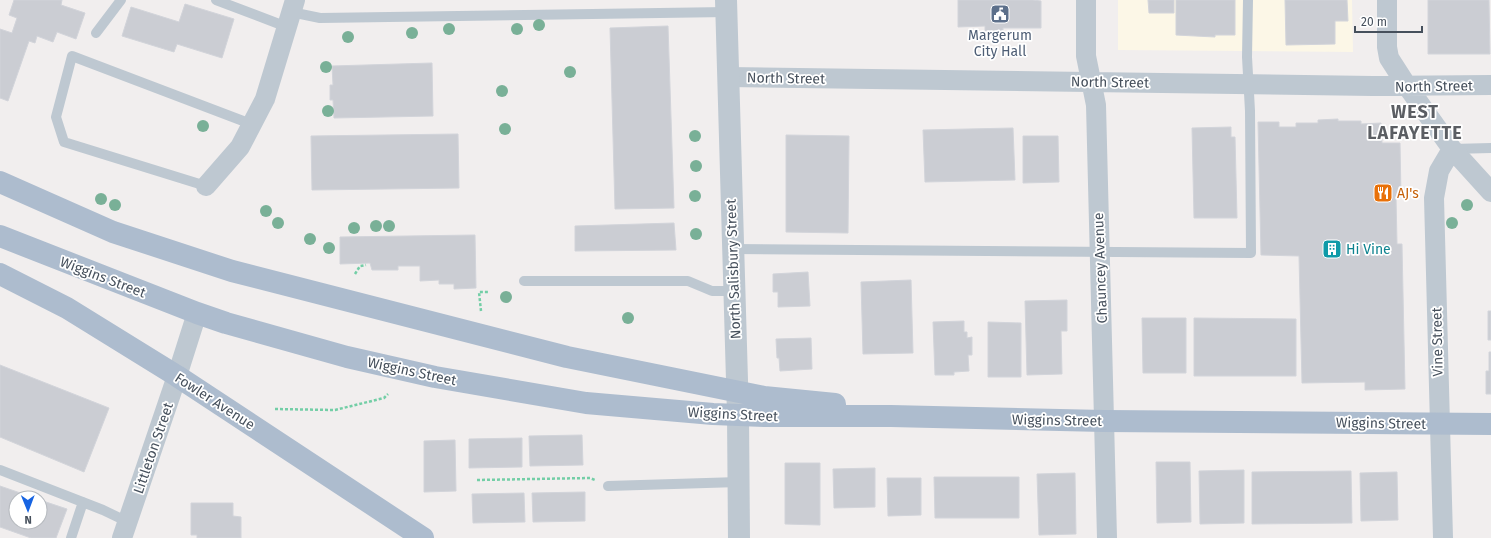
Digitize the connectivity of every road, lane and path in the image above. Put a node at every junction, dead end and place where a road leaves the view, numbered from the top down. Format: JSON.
{"nodes":[{"id":1,"x":121,"y":0,"type":"edge"},
{"id":2,"x":216,"y":0,"type":"edge"},
{"id":3,"x":1086,"y":0,"type":"edge"},
{"id":4,"x":1248,"y":0,"type":"edge"},
{"id":5,"x":1387,"y":0,"type":"edge"},
{"id":6,"x":727,"y":6,"type":"edge"},
{"id":7,"x":291,"y":13,"type":"edge"},
{"id":8,"x":96,"y":33,"type":"dead end"},
{"id":9,"x":728,"y":77,"type":"junction"},
{"id":10,"x":1091,"y":82,"type":"junction"},
{"id":11,"x":1248,"y":84,"type":"junction"},
{"id":12,"x":1491,"y":85,"type":"edge"},
{"id":13,"x":1406,"y":86,"type":"junction"},
{"id":14,"x":252,"y":124,"type":"junction"},
{"id":15,"x":1491,"y":148,"type":"edge"},
{"id":16,"x":1452,"y":149,"type":"junction"},
{"id":17,"x":0,"y":182,"type":"edge"},
{"id":18,"x":206,"y":186,"type":"joint"},
{"id":19,"x":1491,"y":192,"type":"edge"},
{"id":20,"x":0,"y":236,"type":"edge"},
{"id":21,"x":733,"y":248,"type":"junction"},
{"id":22,"x":1100,"y":251,"type":"junction"},
{"id":23,"x":366,"y":265,"type":"dead end"},
{"id":24,"x":0,"y":274,"type":"edge"},
{"id":25,"x":355,"y":274,"type":"dead end"},
{"id":26,"x":524,"y":281,"type":"dead end"},
{"id":27,"x":734,"y":291,"type":"junction"},
{"id":28,"x":488,"y":292,"type":"dead end"},
{"id":29,"x":481,"y":311,"type":"dead end"},
{"id":30,"x":197,"y":313,"type":"junction"},
{"id":31,"x":177,"y":376,"type":"junction"},
{"id":32,"x":737,"y":392,"type":"junction"},
{"id":33,"x":388,"y":394,"type":"dead end"},
{"id":34,"x":275,"y":409,"type":"dead end"},
{"id":35,"x":738,"y":416,"type":"junction"},
{"id":36,"x":891,"y":416,"type":"junction"},
{"id":37,"x":1104,"y":420,"type":"junction"},
{"id":38,"x":1440,"y":424,"type":"junction"},
{"id":39,"x":1491,"y":424,"type":"edge"},
{"id":40,"x":0,"y":470,"type":"edge"},
{"id":41,"x":477,"y":480,"type":"dead end"},
{"id":42,"x":739,"y":482,"type":"junction"},
{"id":43,"x":608,"y":486,"type":"joint"},
{"id":44,"x":83,"y":502,"type":"junction"},
{"id":45,"x":125,"y":530,"type":"edge"},
{"id":46,"x":71,"y":538,"type":"edge"},
{"id":47,"x":423,"y":538,"type":"edge"},
{"id":48,"x":739,"y":538,"type":"edge"},
{"id":49,"x":1107,"y":538,"type":"edge"},
{"id":50,"x":1443,"y":538,"type":"edge"}],
"edges":[{"from":1,"to":8,"type":"lane"},
{"from":2,"to":7,"type":"lane"},
{"from":3,"to":10,"type":"street","name":"Chauncey Avenue"},
{"from":4,"to":11,"type":"lane"},
{"from":5,"to":13,"type":"street"},
{"from":6,"to":7,"type":"lane"},
{"from":6,"to":9,"type":"street","name":"North Salisbury Street"},
{"from":7,"to":14,"type":"street"},
{"from":9,"to":10,"type":"street","name":"North Street"},
{"from":9,"to":21,"type":"street","name":"North Salisbury Street"},
{"from":10,"to":11,"type":"street","name":"North Street"},
{"from":10,"to":22,"type":"street","name":"Chauncey Avenue"},
{"from":11,"to":13,"type":"street","name":"North Street"},
{"from":11,"to":22,"type":"lane"},
{"from":12,"to":13,"type":"street","name":"North Street"},
{"from":13,"to":16,"type":"street"},
{"from":14,"to":18,"type":"street"},
{"from":14,"to":18,"type":"lane"},
{"from":15,"to":16,"type":"lane"},
{"from":16,"to":19,"type":"street"},
{"from":16,"to":38,"type":"street","name":"Vine Street"},
{"from":17,"to":32,"type":"main road"},
{"from":20,"to":30,"type":"main road","name":"Wiggins Street"},
{"from":21,"to":22,"type":"lane"},
{"from":21,"to":27,"type":"street","name":"North Salisbury Street"},
{"from":22,"to":37,"type":"street","name":"Chauncey Avenue"},
{"from":23,"to":25,"type":"path"},
{"from":24,"to":31,"type":"main road","name":"Fowler Avenue"},
{"from":26,"to":27,"type":"lane"},
{"from":27,"to":32,"type":"street","name":"North Salisbury Street"},
{"from":28,"to":29,"type":"path"},
{"from":30,"to":31,"type":"street","name":"Littleton Street"},
{"from":30,"to":35,"type":"main road","name":"Wiggins Street"},
{"from":31,"to":45,"type":"street","name":"Littleton Street"},
{"from":31,"to":47,"type":"main road","name":"Fowler Avenue"},
{"from":32,"to":35,"type":"street","name":"North Salisbury Street"},
{"from":32,"to":36,"type":"main road"},
{"from":33,"to":34,"type":"path"},
{"from":35,"to":36,"type":"main road","name":"Wiggins Street"},
{"from":35,"to":42,"type":"street","name":"North Salisbury Street"},
{"from":36,"to":37,"type":"main road","name":"Wiggins Street"},
{"from":37,"to":38,"type":"main road","name":"Wiggins Street"},
{"from":37,"to":49,"type":"street","name":"Chauncey Avenue"},
{"from":38,"to":39,"type":"main road","name":"Wiggins Street"},
{"from":38,"to":50,"type":"street","name":"Vine Street"},
{"from":40,"to":44,"type":"lane"},
{"from":41,"to":43,"type":"path"},
{"from":42,"to":43,"type":"lane"},
{"from":42,"to":48,"type":"street","name":"North Salisbury Street"},
{"from":44,"to":45,"type":"lane"},
{"from":44,"to":46,"type":"lane"}]}
